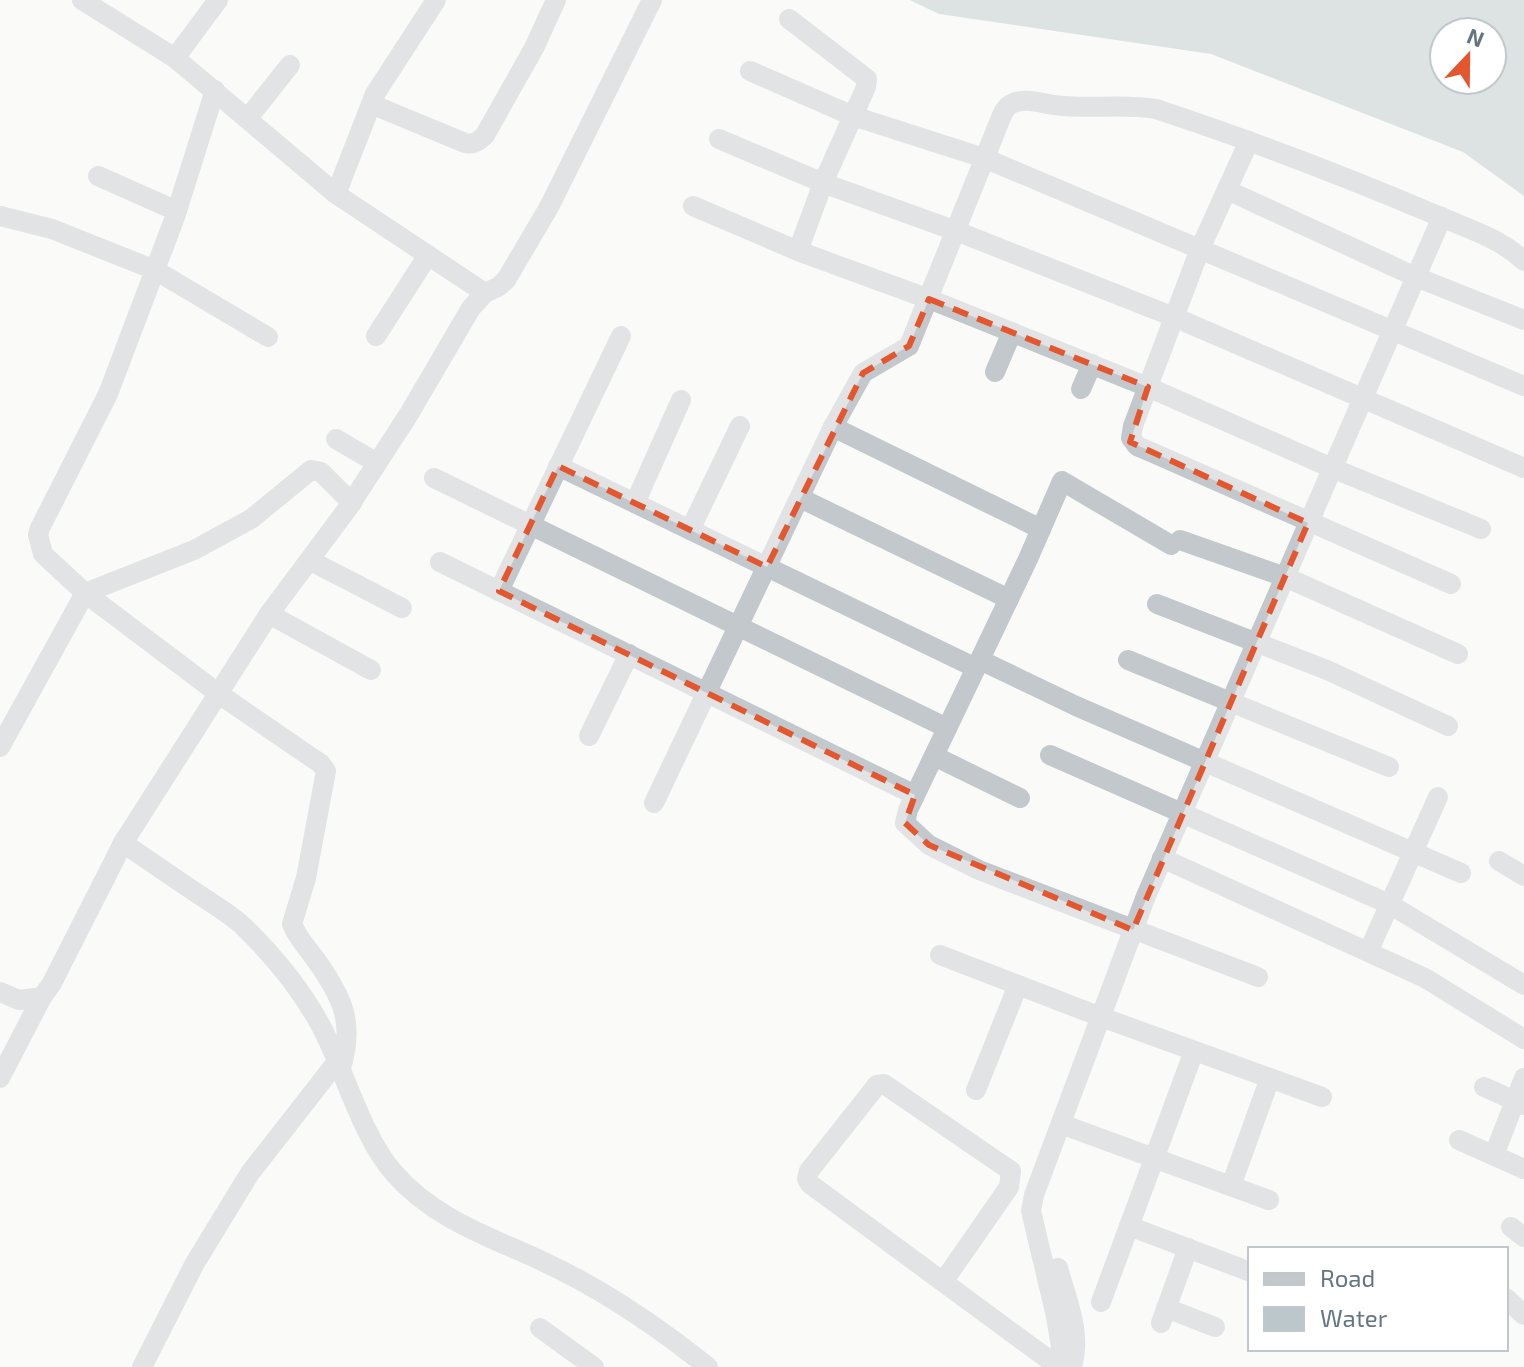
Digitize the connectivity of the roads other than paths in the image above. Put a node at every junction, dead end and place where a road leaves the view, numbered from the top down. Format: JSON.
{"nodes":[{"id":1,"x":82,"y":0,"type":"edge"},
{"id":2,"x":218,"y":0,"type":"edge"},
{"id":3,"x":436,"y":0,"type":"edge"},
{"id":4,"x":556,"y":0,"type":"edge"},
{"id":5,"x":652,"y":0,"type":"edge"},
{"id":6,"x":789,"y":19,"type":"dead end"},
{"id":7,"x":175,"y":58,"type":"junction"},
{"id":8,"x":290,"y":65,"type":"dead end"},
{"id":9,"x":750,"y":71,"type":"dead end"},
{"id":10,"x":215,"y":90,"type":"junction"},
{"id":11,"x":371,"y":104,"type":"junction"},
{"id":12,"x":853,"y":116,"type":"junction"},
{"id":13,"x":248,"y":118,"type":"junction"},
{"id":14,"x":719,"y":139,"type":"dead end"},
{"id":15,"x":1249,"y":141,"type":"junction"},
{"id":16,"x":984,"y":158,"type":"junction"},
{"id":17,"x":98,"y":176,"type":"dead end"},
{"id":18,"x":823,"y":183,"type":"junction"},
{"id":19,"x":1227,"y":190,"type":"junction"},
{"id":20,"x":336,"y":194,"type":"junction"},
{"id":21,"x":693,"y":206,"type":"dead end"},
{"id":22,"x":177,"y":211,"type":"junction"},
{"id":23,"x":0,"y":216,"type":"edge"},
{"id":24,"x":1442,"y":217,"type":"junction"},
{"id":25,"x":956,"y":231,"type":"junction"},
{"id":26,"x":1200,"y":249,"type":"junction"},
{"id":27,"x":798,"y":251,"type":"junction"},
{"id":28,"x":428,"y":255,"type":"junction"},
{"id":29,"x":1524,"y":261,"type":"edge"},
{"id":30,"x":155,"y":270,"type":"junction"},
{"id":31,"x":1416,"y":277,"type":"junction"},
{"id":32,"x":485,"y":293,"type":"junction"},
{"id":33,"x":929,"y":299,"type":"junction"},
{"id":34,"x":1174,"y":317,"type":"junction"},
{"id":35,"x":1524,"y":320,"type":"edge"},
{"id":36,"x":1392,"y":331,"type":"junction"},
{"id":37,"x":1012,"y":332,"type":"junction"},
{"id":38,"x":376,"y":336,"type":"dead end"},
{"id":39,"x":621,"y":336,"type":"dead end"},
{"id":40,"x":268,"y":337,"type":"dead end"},
{"id":41,"x":1092,"y":364,"type":"junction"},
{"id":42,"x":995,"y":372,"type":"dead end"},
{"id":43,"x":1524,"y":386,"type":"edge"},
{"id":44,"x":1148,"y":387,"type":"junction"},
{"id":45,"x":1081,"y":389,"type":"dead end"},
{"id":46,"x":1363,"y":398,"type":"junction"},
{"id":47,"x":681,"y":400,"type":"dead end"},
{"id":48,"x":740,"y":426,"type":"dead end"},
{"id":49,"x":833,"y":427,"type":"junction"},
{"id":50,"x":336,"y":439,"type":"dead end"},
{"id":51,"x":377,"y":463,"type":"junction"},
{"id":52,"x":558,"y":466,"type":"junction"},
{"id":53,"x":1332,"y":468,"type":"junction"},
{"id":54,"x":1524,"y":468,"type":"edge"},
{"id":55,"x":434,"y":478,"type":"dead end"},
{"id":56,"x":800,"y":498,"type":"junction"},
{"id":57,"x":352,"y":503,"type":"junction"},
{"id":58,"x":635,"y":503,"type":"junction"},
{"id":59,"x":1308,"y":523,"type":"junction"},
{"id":60,"x":530,"y":525,"type":"junction"},
{"id":61,"x":1041,"y":529,"type":"junction"},
{"id":62,"x":1481,"y":529,"type":"dead end"},
{"id":63,"x":690,"y":530,"type":"junction"},
{"id":64,"x":311,"y":561,"type":"junction"},
{"id":65,"x":440,"y":562,"type":"dead end"},
{"id":66,"x":767,"y":567,"type":"junction"},
{"id":67,"x":1285,"y":577,"type":"junction"},
{"id":68,"x":1451,"y":584,"type":"dead end"},
{"id":69,"x":499,"y":591,"type":"junction"},
{"id":70,"x":85,"y":593,"type":"junction"},
{"id":71,"x":1009,"y":599,"type":"junction"},
{"id":72,"x":1157,"y":604,"type":"dead end"},
{"id":73,"x":402,"y":608,"type":"dead end"},
{"id":74,"x":269,"y":614,"type":"junction"},
{"id":75,"x":739,"y":626,"type":"junction"},
{"id":76,"x":1256,"y":643,"type":"junction"},
{"id":77,"x":629,"y":654,"type":"junction"},
{"id":78,"x":1458,"y":654,"type":"dead end"},
{"id":79,"x":1128,"y":660,"type":"dead end"},
{"id":80,"x":978,"y":664,"type":"junction"},
{"id":81,"x":371,"y":670,"type":"dead end"},
{"id":82,"x":707,"y":692,"type":"junction"},
{"id":83,"x":219,"y":694,"type":"junction"},
{"id":84,"x":1231,"y":701,"type":"junction"},
{"id":85,"x":1448,"y":726,"type":"dead end"},
{"id":86,"x":947,"y":728,"type":"junction"},
{"id":87,"x":589,"y":736,"type":"dead end"},
{"id":88,"x":0,"y":747,"type":"edge"},
{"id":89,"x":1050,"y":755,"type":"dead end"},
{"id":90,"x":934,"y":756,"type":"junction"},
{"id":91,"x":1204,"y":762,"type":"junction"},
{"id":92,"x":1389,"y":767,"type":"dead end"},
{"id":93,"x":915,"y":795,"type":"junction"},
{"id":94,"x":1438,"y":797,"type":"dead end"},
{"id":95,"x":1020,"y":798,"type":"dead end"},
{"id":96,"x":654,"y":803,"type":"dead end"},
{"id":97,"x":1182,"y":813,"type":"junction"},
{"id":98,"x":123,"y":843,"type":"junction"},
{"id":99,"x":1414,"y":853,"type":"junction"},
{"id":100,"x":1162,"y":858,"type":"junction"},
{"id":101,"x":1499,"y":861,"type":"dead end"},
{"id":102,"x":1461,"y":873,"type":"dead end"},
{"id":103,"x":1524,"y":876,"type":"edge"},
{"id":104,"x":1389,"y":904,"type":"junction"},
{"id":105,"x":1133,"y":930,"type":"junction"},
{"id":106,"x":1369,"y":950,"type":"junction"},
{"id":107,"x":940,"y":955,"type":"dead end"},
{"id":108,"x":1258,"y":977,"type":"dead end"},
{"id":109,"x":1018,"y":985,"type":"junction"},
{"id":110,"x":1524,"y":985,"type":"edge"},
{"id":111,"x":0,"y":992,"type":"edge"},
{"id":112,"x":42,"y":997,"type":"junction"},
{"id":113,"x":1101,"y":1017,"type":"junction"},
{"id":114,"x":1524,"y":1039,"type":"edge"},
{"id":115,"x":1194,"y":1051,"type":"junction"},
{"id":116,"x":338,"y":1067,"type":"junction"},
{"id":117,"x":0,"y":1078,"type":"edge"},
{"id":118,"x":1270,"y":1078,"type":"junction"},
{"id":119,"x":1524,"y":1078,"type":"edge"},
{"id":120,"x":1484,"y":1087,"type":"dead end"},
{"id":121,"x":976,"y":1090,"type":"dead end"},
{"id":122,"x":1322,"y":1097,"type":"dead end"},
{"id":123,"x":1520,"y":1102,"type":"edge"},
{"id":124,"x":1061,"y":1124,"type":"junction"},
{"id":125,"x":1459,"y":1140,"type":"dead end"},
{"id":126,"x":1494,"y":1155,"type":"junction"},
{"id":127,"x":1154,"y":1158,"type":"junction"},
{"id":128,"x":1524,"y":1169,"type":"edge"},
{"id":129,"x":1231,"y":1186,"type":"junction"},
{"id":130,"x":1009,"y":1187,"type":"junction"},
{"id":131,"x":1033,"y":1199,"type":"junction"},
{"id":132,"x":1269,"y":1200,"type":"dead end"},
{"id":133,"x":1129,"y":1226,"type":"junction"},
{"id":134,"x":1188,"y":1248,"type":"junction"},
{"id":135,"x":1248,"y":1271,"type":"edge"},
{"id":136,"x":943,"y":1282,"type":"junction"},
{"id":137,"x":1508,"y":1300,"type":"edge"},
{"id":138,"x":1101,"y":1302,"type":"dead end"},
{"id":139,"x":1524,"y":1315,"type":"edge"},
{"id":140,"x":1215,"y":1327,"type":"dead end"},
{"id":141,"x":540,"y":1328,"type":"dead end"},
{"id":142,"x":1061,"y":1366,"type":"edge"},
{"id":143,"x":142,"y":1367,"type":"edge"},
{"id":144,"x":594,"y":1367,"type":"edge"},
{"id":145,"x":708,"y":1367,"type":"edge"}],
"edges":[{"from":1,"to":7,"type":"street"},
{"from":2,"to":7,"type":"street"},
{"from":3,"to":11,"type":"street"},
{"from":4,"to":11,"type":"street"},
{"from":5,"to":32,"type":"street"},
{"from":6,"to":12,"type":"street"},
{"from":7,"to":10,"type":"street"},
{"from":8,"to":13,"type":"street"},
{"from":9,"to":12,"type":"street"},
{"from":10,"to":13,"type":"street"},
{"from":10,"to":22,"type":"street"},
{"from":11,"to":20,"type":"street"},
{"from":12,"to":16,"type":"street"},
{"from":12,"to":18,"type":"street"},
{"from":13,"to":20,"type":"street"},
{"from":14,"to":18,"type":"street"},
{"from":15,"to":16,"type":"street"},
{"from":15,"to":19,"type":"street"},
{"from":15,"to":24,"type":"street"},
{"from":16,"to":25,"type":"street"},
{"from":16,"to":26,"type":"street"},
{"from":17,"to":22,"type":"street"},
{"from":18,"to":25,"type":"street"},
{"from":18,"to":27,"type":"street"},
{"from":19,"to":26,"type":"street"},
{"from":19,"to":31,"type":"street"},
{"from":20,"to":28,"type":"street"},
{"from":21,"to":27,"type":"street"},
{"from":22,"to":30,"type":"street"},
{"from":23,"to":30,"type":"street"},
{"from":24,"to":29,"type":"street"},
{"from":24,"to":31,"type":"street"},
{"from":25,"to":33,"type":"street"},
{"from":25,"to":34,"type":"street"},
{"from":26,"to":34,"type":"street"},
{"from":26,"to":36,"type":"street"},
{"from":27,"to":33,"type":"street"},
{"from":28,"to":32,"type":"street"},
{"from":28,"to":38,"type":"street"},
{"from":30,"to":40,"type":"street"},
{"from":30,"to":70,"type":"street"},
{"from":31,"to":35,"type":"street"},
{"from":31,"to":36,"type":"street"},
{"from":32,"to":51,"type":"street"},
{"from":33,"to":37,"type":"street"},
{"from":33,"to":49,"type":"street"},
{"from":34,"to":44,"type":"street"},
{"from":34,"to":46,"type":"street"},
{"from":36,"to":43,"type":"street"},
{"from":36,"to":46,"type":"street"},
{"from":37,"to":41,"type":"street"},
{"from":37,"to":42,"type":"street"},
{"from":39,"to":52,"type":"street"},
{"from":41,"to":44,"type":"street"},
{"from":41,"to":45,"type":"street"},
{"from":44,"to":53,"type":"street"},
{"from":44,"to":59,"type":"street"},
{"from":46,"to":53,"type":"street"},
{"from":46,"to":54,"type":"street"},
{"from":47,"to":58,"type":"street"},
{"from":48,"to":63,"type":"street"},
{"from":49,"to":56,"type":"street"},
{"from":49,"to":61,"type":"street"},
{"from":50,"to":51,"type":"street"},
{"from":51,"to":57,"type":"street"},
{"from":52,"to":58,"type":"street"},
{"from":52,"to":60,"type":"street"},
{"from":53,"to":59,"type":"street"},
{"from":53,"to":62,"type":"street"},
{"from":55,"to":60,"type":"street"},
{"from":56,"to":66,"type":"street"},
{"from":56,"to":71,"type":"street"},
{"from":57,"to":64,"type":"street"},
{"from":57,"to":70,"type":"street"},
{"from":58,"to":63,"type":"street"},
{"from":59,"to":67,"type":"street"},
{"from":59,"to":68,"type":"street"},
{"from":60,"to":69,"type":"street"},
{"from":60,"to":75,"type":"street"},
{"from":61,"to":67,"type":"street"},
{"from":61,"to":71,"type":"street"},
{"from":63,"to":66,"type":"street"},
{"from":64,"to":73,"type":"street"},
{"from":64,"to":74,"type":"street"},
{"from":65,"to":69,"type":"street"},
{"from":66,"to":75,"type":"street"},
{"from":66,"to":80,"type":"street"},
{"from":67,"to":76,"type":"street"},
{"from":67,"to":78,"type":"street"},
{"from":69,"to":77,"type":"street"},
{"from":70,"to":83,"type":"street"},
{"from":70,"to":88,"type":"street"},
{"from":71,"to":80,"type":"street"},
{"from":72,"to":76,"type":"street"},
{"from":74,"to":81,"type":"street"},
{"from":74,"to":83,"type":"street"},
{"from":75,"to":82,"type":"street"},
{"from":75,"to":86,"type":"street"},
{"from":76,"to":84,"type":"street"},
{"from":76,"to":85,"type":"street"},
{"from":77,"to":82,"type":"street"},
{"from":77,"to":87,"type":"street"},
{"from":79,"to":84,"type":"street"},
{"from":80,"to":86,"type":"street"},
{"from":80,"to":91,"type":"street"},
{"from":82,"to":93,"type":"street"},
{"from":82,"to":96,"type":"street"},
{"from":83,"to":98,"type":"street"},
{"from":83,"to":116,"type":"street"},
{"from":84,"to":91,"type":"street"},
{"from":84,"to":92,"type":"street"},
{"from":86,"to":90,"type":"street"},
{"from":89,"to":97,"type":"street"},
{"from":90,"to":93,"type":"street"},
{"from":90,"to":95,"type":"street"},
{"from":91,"to":97,"type":"street"},
{"from":91,"to":99,"type":"street"},
{"from":93,"to":105,"type":"street"},
{"from":94,"to":99,"type":"street"},
{"from":97,"to":100,"type":"street"},
{"from":97,"to":104,"type":"street"},
{"from":98,"to":112,"type":"street"},
{"from":98,"to":116,"type":"street"},
{"from":99,"to":102,"type":"street"},
{"from":99,"to":104,"type":"street"},
{"from":100,"to":105,"type":"street"},
{"from":100,"to":106,"type":"street"},
{"from":101,"to":103,"type":"street"},
{"from":104,"to":106,"type":"street"},
{"from":104,"to":110,"type":"street"},
{"from":105,"to":108,"type":"street"},
{"from":105,"to":113,"type":"street"},
{"from":106,"to":114,"type":"street"},
{"from":107,"to":109,"type":"street"},
{"from":109,"to":113,"type":"street"},
{"from":109,"to":121,"type":"street"},
{"from":111,"to":112,"type":"street"},
{"from":112,"to":117,"type":"street"},
{"from":113,"to":115,"type":"street"},
{"from":113,"to":124,"type":"street"},
{"from":115,"to":118,"type":"street"},
{"from":115,"to":127,"type":"street"},
{"from":116,"to":143,"type":"street"},
{"from":116,"to":145,"type":"street"},
{"from":118,"to":122,"type":"street"},
{"from":118,"to":129,"type":"street"},
{"from":119,"to":123,"type":"street"},
{"from":120,"to":123,"type":"street"},
{"from":123,"to":126,"type":"street"},
{"from":124,"to":127,"type":"street"},
{"from":124,"to":131,"type":"street"},
{"from":125,"to":126,"type":"street"},
{"from":126,"to":128,"type":"street"},
{"from":127,"to":129,"type":"street"},
{"from":127,"to":133,"type":"street"},
{"from":129,"to":132,"type":"street"},
{"from":130,"to":131,"type":"street"},
{"from":130,"to":136,"type":"street"},
{"from":130,"to":136,"type":"street"},
{"from":131,"to":142,"type":"street"},
{"from":133,"to":134,"type":"street"},
{"from":133,"to":138,"type":"street"},
{"from":134,"to":135,"type":"street"},
{"from":134,"to":140,"type":"street"},
{"from":136,"to":142,"type":"street"},
{"from":137,"to":139,"type":"street"},
{"from":141,"to":144,"type":"street"}]}
